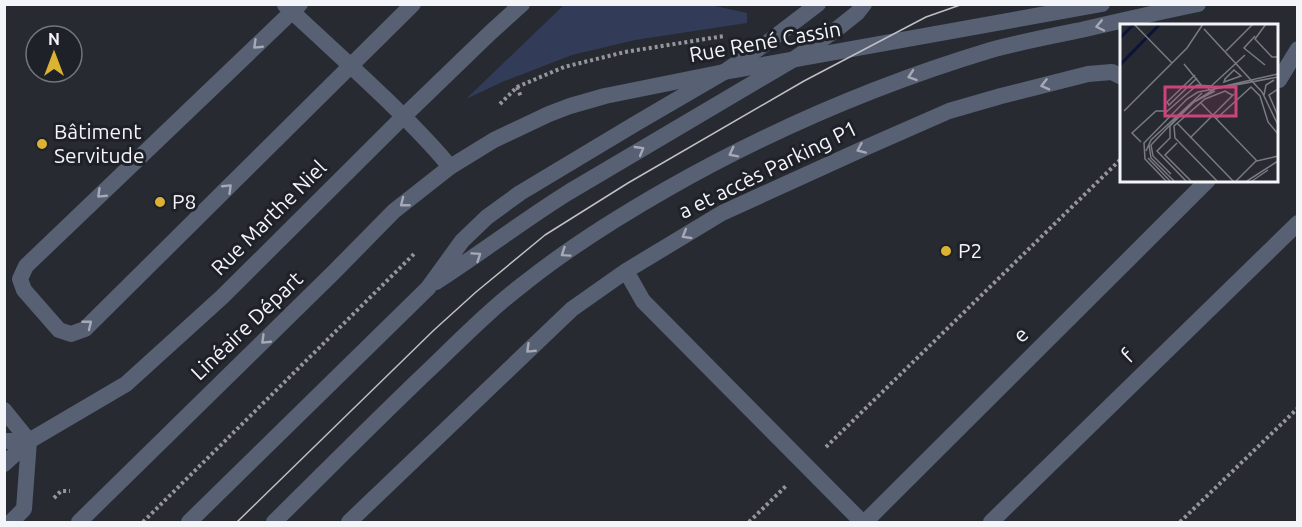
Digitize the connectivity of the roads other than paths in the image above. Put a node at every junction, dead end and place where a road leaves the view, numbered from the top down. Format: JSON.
{"nodes":[{"id":1,"x":413,"y":4,"type":"edge"},
{"id":2,"x":522,"y":4,"type":"edge"},
{"id":3,"x":818,"y":4,"type":"edge"},
{"id":4,"x":864,"y":4,"type":"edge"},
{"id":5,"x":1102,"y":4,"type":"edge"},
{"id":6,"x":1198,"y":4,"type":"edge"},
{"id":7,"x":292,"y":7,"type":"edge"},
{"id":8,"x":1298,"y":49,"type":"edge"},
{"id":9,"x":794,"y":59,"type":"junction"},
{"id":10,"x":352,"y":66,"type":"junction"},
{"id":11,"x":724,"y":72,"type":"junction"},
{"id":12,"x":1120,"y":75,"type":"edge"},
{"id":13,"x":1279,"y":80,"type":"dead end"},
{"id":14,"x":404,"y":117,"type":"junction"},
{"id":15,"x":450,"y":167,"type":"junction"},
{"id":16,"x":1206,"y":182,"type":"edge"},
{"id":17,"x":1298,"y":222,"type":"edge"},
{"id":18,"x":626,"y":271,"type":"junction"},
{"id":19,"x":428,"y":288,"type":"junction"},
{"id":20,"x":4,"y":410,"type":"edge"},
{"id":21,"x":4,"y":424,"type":"edge"},
{"id":22,"x":4,"y":441,"type":"edge"},
{"id":23,"x":29,"y":441,"type":"junction"},
{"id":24,"x":4,"y":464,"type":"edge"},
{"id":25,"x":11,"y":522,"type":"edge"},
{"id":26,"x":79,"y":522,"type":"edge"},
{"id":27,"x":189,"y":522,"type":"edge"},
{"id":28,"x":274,"y":522,"type":"edge"},
{"id":29,"x":349,"y":522,"type":"edge"},
{"id":30,"x":863,"y":522,"type":"edge"},
{"id":31,"x":991,"y":522,"type":"edge"}],
"edges":[{"from":1,"to":10,"type":"street"},
{"from":2,"to":14,"type":"street","name":"Rue Marthe Niel"},
{"from":3,"to":11,"type":"street"},
{"from":4,"to":9,"type":"street"},
{"from":5,"to":9,"type":"street","name":"Rue René Cassin"},
{"from":6,"to":28,"type":"street","one_way":true},
{"from":7,"to":10,"type":"street"},
{"from":7,"to":10,"type":"street","one_way":true},
{"from":8,"to":13,"type":"street"},
{"from":9,"to":11,"type":"street","name":"Rue René Cassin"},
{"from":19,"to":9,"type":"street","one_way":true},
{"from":10,"to":14,"type":"street"},
{"from":11,"to":15,"type":"street","name":"Rue René Cassin"},
{"from":11,"to":19,"type":"street"},
{"from":12,"to":18,"type":"street","name":"a et accès Parking P1","one_way":true},
{"from":14,"to":15,"type":"street"},
{"from":14,"to":23,"type":"street","name":"Rue Marthe Niel"},
{"from":15,"to":26,"type":"street","name":"Linéaire Départ","one_way":true},
{"from":16,"to":30,"type":"street","name":"e"},
{"from":17,"to":31,"type":"street","name":"f"},
{"from":18,"to":29,"type":"street","name":"a et accès Parking P1","one_way":true},
{"from":18,"to":30,"type":"street"},
{"from":19,"to":27,"type":"street"},
{"from":20,"to":23,"type":"street"},
{"from":21,"to":23,"type":"street"},
{"from":22,"to":23,"type":"street"},
{"from":23,"to":24,"type":"street","name":"Rue Marthe Niel"},
{"from":23,"to":25,"type":"street"}]}
